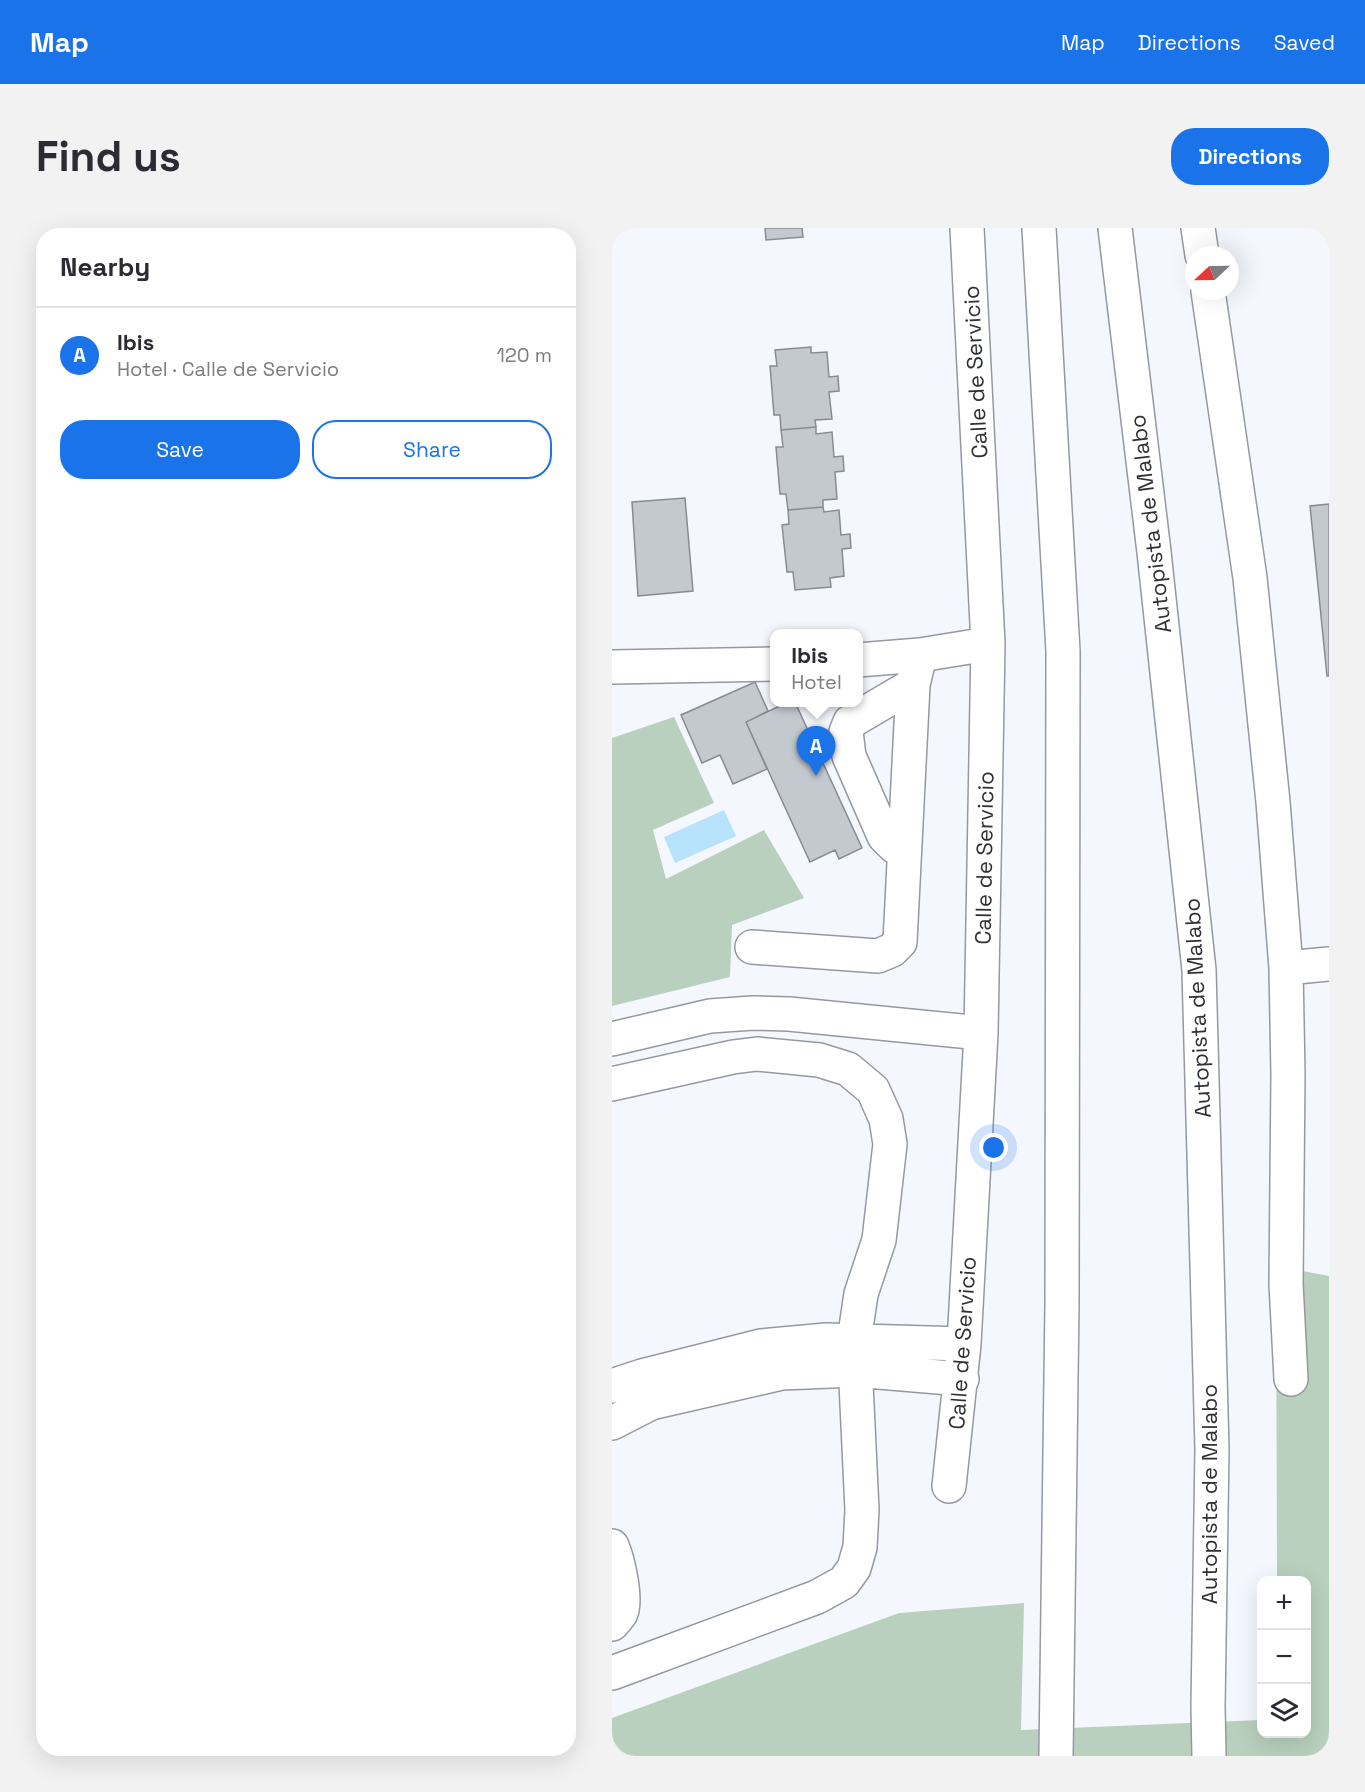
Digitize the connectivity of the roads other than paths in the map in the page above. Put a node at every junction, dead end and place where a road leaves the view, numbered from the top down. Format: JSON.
{"nodes":[{"id":1,"x":967,"y":228,"type":"edge"},
{"id":2,"x":1039,"y":228,"type":"edge"},
{"id":3,"x":1115,"y":228,"type":"edge"},
{"id":4,"x":1198,"y":228,"type":"edge"},
{"id":5,"x":1201,"y":246,"type":"edge"},
{"id":6,"x":1209,"y":300,"type":"edge"},
{"id":7,"x":988,"y":644,"type":"junction"},
{"id":8,"x":863,"y":661,"type":"edge"},
{"id":9,"x":770,"y":664,"type":"edge"},
{"id":10,"x":612,"y":667,"type":"edge"},
{"id":11,"x":917,"y":670,"type":"junction"},
{"id":12,"x":904,"y":852,"type":"junction"},
{"id":13,"x":752,"y":947,"type":"dead end"},
{"id":14,"x":1329,"y":964,"type":"edge"},
{"id":15,"x":1286,"y":968,"type":"junction"},
{"id":16,"x":981,"y":1033,"type":"junction"},
{"id":17,"x":612,"y":1039,"type":"edge"},
{"id":18,"x":612,"y":1084,"type":"edge"},
{"id":19,"x":964,"y":1344,"type":"junction"},
{"id":20,"x":855,"y":1356,"type":"junction"},
{"id":21,"x":962,"y":1379,"type":"junction"},
{"id":22,"x":1291,"y":1379,"type":"dead end"},
{"id":23,"x":612,"y":1386,"type":"edge"},
{"id":24,"x":646,"y":1390,"type":"junction"},
{"id":25,"x":612,"y":1423,"type":"edge"},
{"id":26,"x":949,"y":1486,"type":"dead end"},
{"id":27,"x":612,"y":1546,"type":"edge"},
{"id":28,"x":612,"y":1624,"type":"edge"},
{"id":29,"x":612,"y":1673,"type":"edge"},
{"id":30,"x":1056,"y":1756,"type":"edge"},
{"id":31,"x":1209,"y":1756,"type":"edge"}],
"edges":[{"from":1,"to":7,"type":"main road","name":"Calle de Servicio"},
{"from":2,"to":30,"type":"main road"},
{"from":3,"to":31,"type":"main road","name":"Autopista de Malabo"},
{"from":4,"to":5,"type":"main road"},
{"from":6,"to":15,"type":"main road"},
{"from":7,"to":11,"type":"main road"},
{"from":7,"to":16,"type":"main road","name":"Calle de Servicio"},
{"from":8,"to":11,"type":"main road"},
{"from":9,"to":10,"type":"main road"},
{"from":11,"to":12,"type":"main road"},
{"from":11,"to":12,"type":"main road"},
{"from":12,"to":13,"type":"main road"},
{"from":14,"to":15,"type":"main road"},
{"from":15,"to":22,"type":"main road"},
{"from":16,"to":17,"type":"main road"},
{"from":16,"to":19,"type":"main road","name":"Calle de Servicio"},
{"from":18,"to":20,"type":"main road"},
{"from":19,"to":20,"type":"main road"},
{"from":19,"to":21,"type":"main road","name":"Calle de Servicio"},
{"from":20,"to":21,"type":"main road"},
{"from":20,"to":24,"type":"main road"},
{"from":20,"to":29,"type":"main road"},
{"from":21,"to":26,"type":"main road","name":"Calle de Servicio"},
{"from":23,"to":24,"type":"main road"},
{"from":24,"to":25,"type":"main road"},
{"from":27,"to":28,"type":"main road"}]}
